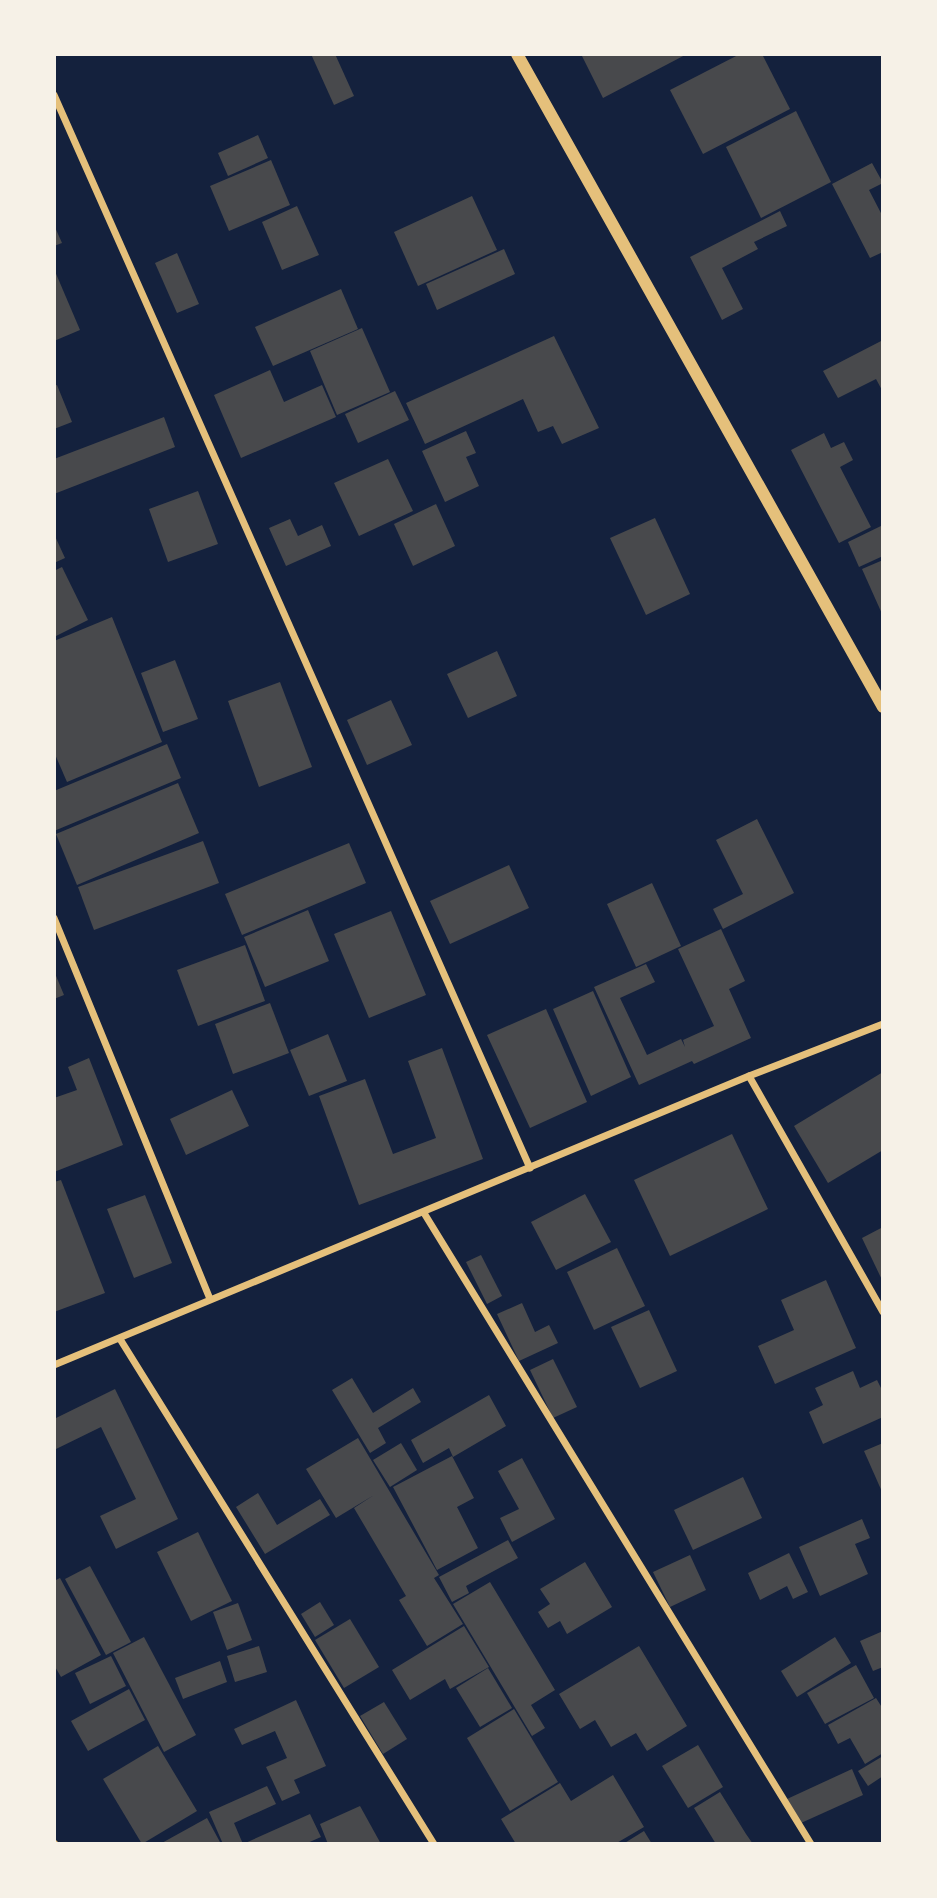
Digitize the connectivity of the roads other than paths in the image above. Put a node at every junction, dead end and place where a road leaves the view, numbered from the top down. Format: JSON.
{"nodes":[{"id":1,"x":517,"y":54,"type":"edge"},
{"id":2,"x":54,"y":95,"type":"edge"},
{"id":3,"x":883,"y":707,"type":"edge"},
{"id":4,"x":54,"y":918,"type":"edge"},
{"id":5,"x":883,"y":1024,"type":"edge"},
{"id":6,"x":749,"y":1076,"type":"junction"},
{"id":7,"x":530,"y":1168,"type":"junction"},
{"id":8,"x":424,"y":1213,"type":"junction"},
{"id":9,"x":209,"y":1299,"type":"junction"},
{"id":10,"x":883,"y":1312,"type":"edge"},
{"id":11,"x":120,"y":1339,"type":"junction"},
{"id":12,"x":54,"y":1366,"type":"edge"},
{"id":13,"x":434,"y":1844,"type":"edge"},
{"id":14,"x":811,"y":1844,"type":"edge"}],
"edges":[{"from":1,"to":3,"type":"street"},
{"from":2,"to":7,"type":"street"},
{"from":4,"to":9,"type":"street"},
{"from":5,"to":6,"type":"street"},
{"from":6,"to":7,"type":"street"},
{"from":6,"to":10,"type":"street"},
{"from":7,"to":8,"type":"street"},
{"from":8,"to":9,"type":"street"},
{"from":8,"to":14,"type":"street"},
{"from":9,"to":11,"type":"street"},
{"from":11,"to":12,"type":"street"},
{"from":11,"to":13,"type":"street"}]}
